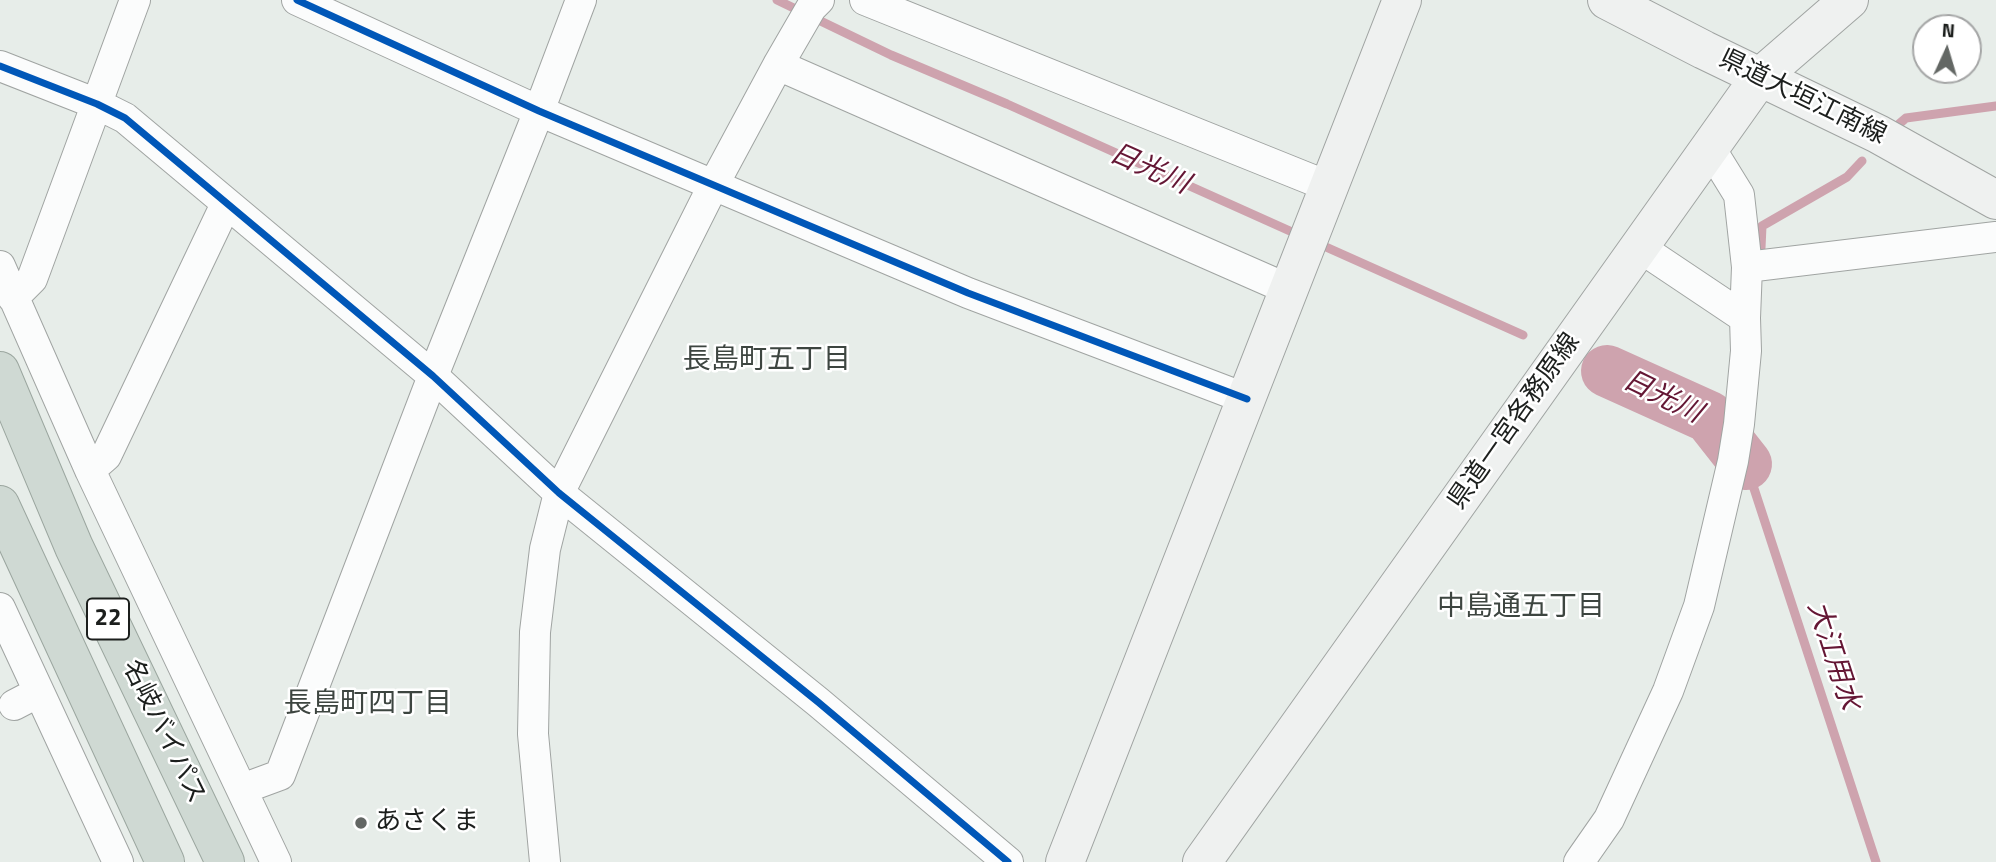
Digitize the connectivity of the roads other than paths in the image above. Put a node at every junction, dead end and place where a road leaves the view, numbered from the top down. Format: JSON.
{"nodes":[{"id":1,"x":135,"y":0,"type":"edge"},
{"id":2,"x":297,"y":0,"type":"edge"},
{"id":3,"x":581,"y":0,"type":"edge"},
{"id":4,"x":865,"y":0,"type":"edge"},
{"id":5,"x":1402,"y":0,"type":"edge"},
{"id":6,"x":1607,"y":0,"type":"edge"},
{"id":7,"x":1849,"y":0,"type":"edge"},
{"id":8,"x":809,"y":13,"type":"edge"},
{"id":9,"x":778,"y":65,"type":"junction"},
{"id":10,"x":0,"y":66,"type":"edge"},
{"id":11,"x":1760,"y":77,"type":"junction"},
{"id":12,"x":97,"y":104,"type":"junction"},
{"id":13,"x":539,"y":111,"type":"junction"},
{"id":14,"x":1710,"y":148,"type":"junction"},
{"id":15,"x":714,"y":184,"type":"junction"},
{"id":16,"x":1996,"y":200,"type":"edge"},
{"id":17,"x":226,"y":204,"type":"junction"},
{"id":18,"x":1317,"y":220,"type":"junction"},
{"id":19,"x":1996,"y":237,"type":"edge"},
{"id":20,"x":1639,"y":247,"type":"junction"},
{"id":21,"x":0,"y":265,"type":"edge"},
{"id":22,"x":1747,"y":267,"type":"junction"},
{"id":23,"x":1290,"y":290,"type":"junction"},
{"id":24,"x":13,"y":298,"type":"junction"},
{"id":25,"x":1745,"y":318,"type":"junction"},
{"id":26,"x":0,"y":371,"type":"edge"},
{"id":27,"x":433,"y":376,"type":"junction"},
{"id":28,"x":1247,"y":399,"type":"junction"},
{"id":29,"x":90,"y":470,"type":"junction"},
{"id":30,"x":559,"y":493,"type":"junction"},
{"id":31,"x":0,"y":505,"type":"edge"},
{"id":32,"x":0,"y":549,"type":"edge"},
{"id":33,"x":0,"y":608,"type":"edge"},
{"id":34,"x":120,"y":764,"type":"junction"},
{"id":35,"x":242,"y":789,"type":"junction"},
{"id":36,"x":160,"y":852,"type":"edge"},
{"id":37,"x":117,"y":860,"type":"edge"},
{"id":38,"x":225,"y":862,"type":"edge"},
{"id":39,"x":276,"y":862,"type":"edge"},
{"id":40,"x":545,"y":862,"type":"edge"},
{"id":41,"x":1008,"y":862,"type":"edge"},
{"id":42,"x":1066,"y":862,"type":"edge"},
{"id":43,"x":1202,"y":862,"type":"edge"},
{"id":44,"x":1579,"y":862,"type":"edge"}],
"edges":[{"from":1,"to":12,"type":"street"},
{"from":2,"to":13,"type":"street"},
{"from":3,"to":13,"type":"street"},
{"from":4,"to":18,"type":"street"},
{"from":5,"to":18,"type":"main road"},
{"from":6,"to":11,"type":"main road","name":"県道大垣江南線"},
{"from":7,"to":11,"type":"main road","name":"県道一宮各務原線"},
{"from":8,"to":9,"type":"street"},
{"from":9,"to":15,"type":"street"},
{"from":9,"to":23,"type":"street"},
{"from":10,"to":12,"type":"street"},
{"from":11,"to":14,"type":"main road","name":"県道一宮各務原線"},
{"from":11,"to":16,"type":"main road","name":"県道大垣江南線"},
{"from":12,"to":17,"type":"street"},
{"from":12,"to":24,"type":"street"},
{"from":13,"to":15,"type":"street"},
{"from":13,"to":27,"type":"street"},
{"from":14,"to":20,"type":"main road","name":"県道一宮各務原線"},
{"from":14,"to":22,"type":"street"},
{"from":15,"to":28,"type":"street"},
{"from":15,"to":30,"type":"street"},
{"from":17,"to":27,"type":"street"},
{"from":17,"to":29,"type":"street"},
{"from":18,"to":23,"type":"main road"},
{"from":19,"to":22,"type":"street"},
{"from":20,"to":25,"type":"street"},
{"from":20,"to":43,"type":"main road","name":"県道一宮各務原線"},
{"from":21,"to":24,"type":"street"},
{"from":22,"to":25,"type":"street"},
{"from":23,"to":28,"type":"main road"},
{"from":24,"to":29,"type":"street"},
{"from":25,"to":44,"type":"street"},
{"from":26,"to":38,"type":"highway","name":"名岐バイパス","number":"22"},
{"from":27,"to":30,"type":"street"},
{"from":27,"to":35,"type":"street"},
{"from":28,"to":42,"type":"main road"},
{"from":29,"to":35,"type":"street"},
{"from":30,"to":40,"type":"street"},
{"from":30,"to":41,"type":"street"},
{"from":31,"to":34,"type":"highway","name":"名岐バイパス","number":"22"},
{"from":32,"to":34,"type":"highway"},
{"from":33,"to":37,"type":"street"},
{"from":34,"to":36,"type":"highway","name":"名岐バイパス","number":"22"},
{"from":35,"to":39,"type":"street"},
{"from":36,"to":37,"type":"street"}]}
